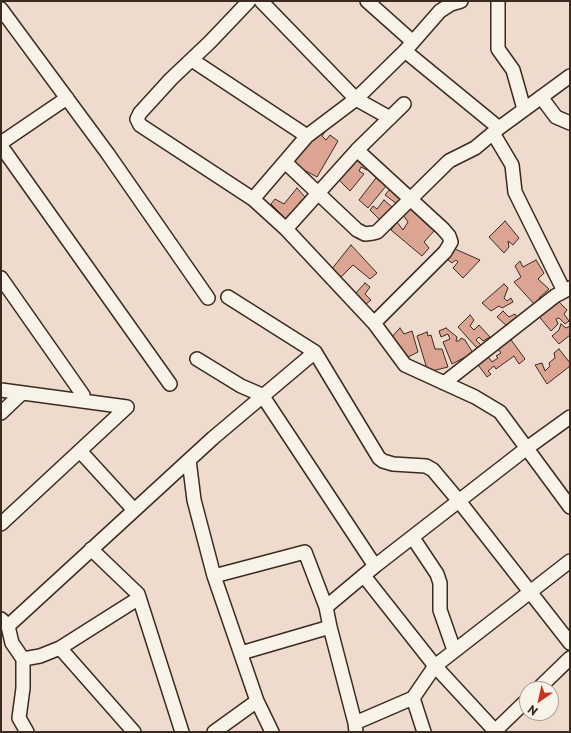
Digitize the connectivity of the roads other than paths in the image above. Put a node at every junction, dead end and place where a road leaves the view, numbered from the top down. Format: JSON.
{"nodes":[{"id":1,"x":250,"y":1,"type":"edge"},
{"id":2,"x":261,"y":1,"type":"edge"},
{"id":3,"x":461,"y":1,"type":"edge"},
{"id":4,"x":498,"y":1,"type":"edge"},
{"id":5,"x":374,"y":4,"type":"edge"},
{"id":6,"x":1,"y":9,"type":"edge"},
{"id":7,"x":409,"y":46,"type":"junction"},
{"id":8,"x":192,"y":60,"type":"junction"},
{"id":9,"x":570,"y":76,"type":"edge"},
{"id":10,"x":541,"y":97,"type":"junction"},
{"id":11,"x":67,"y":98,"type":"junction"},
{"id":12,"x":356,"y":99,"type":"junction"},
{"id":13,"x":404,"y":104,"type":"dead end"},
{"id":14,"x":524,"y":109,"type":"junction"},
{"id":15,"x":390,"y":118,"type":"junction"},
{"id":16,"x":570,"y":124,"type":"edge"},
{"id":17,"x":496,"y":130,"type":"junction"},
{"id":18,"x":307,"y":136,"type":"junction"},
{"id":19,"x":1,"y":144,"type":"edge"},
{"id":20,"x":357,"y":150,"type":"junction"},
{"id":21,"x":285,"y":162,"type":"junction"},
{"id":22,"x":318,"y":192,"type":"junction"},
{"id":23,"x":253,"y":199,"type":"junction"},
{"id":24,"x":410,"y":200,"type":"junction"},
{"id":25,"x":286,"y":229,"type":"junction"},
{"id":26,"x":1,"y":278,"type":"edge"},
{"id":27,"x":567,"y":289,"type":"edge"},
{"id":28,"x":228,"y":297,"type":"dead end"},
{"id":29,"x":208,"y":298,"type":"dead end"},
{"id":30,"x":374,"y":323,"type":"junction"},
{"id":31,"x":315,"y":352,"type":"junction"},
{"id":32,"x":197,"y":359,"type":"dead end"},
{"id":33,"x":444,"y":383,"type":"junction"},
{"id":34,"x":170,"y":384,"type":"dead end"},
{"id":35,"x":1,"y":390,"type":"edge"},
{"id":36,"x":22,"y":393,"type":"junction"},
{"id":37,"x":83,"y":395,"type":"dead end"},
{"id":38,"x":262,"y":395,"type":"junction"},
{"id":39,"x":1,"y":413,"type":"edge"},
{"id":40,"x":570,"y":417,"type":"edge"},
{"id":41,"x":527,"y":448,"type":"junction"},
{"id":42,"x":80,"y":451,"type":"junction"},
{"id":43,"x":189,"y":460,"type":"junction"},
{"id":44,"x":459,"y":501,"type":"junction"},
{"id":45,"x":570,"y":507,"type":"edge"},
{"id":46,"x":134,"y":510,"type":"junction"},
{"id":47,"x":1,"y":524,"type":"edge"},
{"id":48,"x":412,"y":538,"type":"junction"},
{"id":49,"x":91,"y":549,"type":"junction"},
{"id":50,"x":570,"y":561,"type":"edge"},
{"id":51,"x":375,"y":566,"type":"junction"},
{"id":52,"x":214,"y":576,"type":"junction"},
{"id":53,"x":364,"y":576,"type":"junction"},
{"id":54,"x":530,"y":593,"type":"junction"},
{"id":55,"x":139,"y":598,"type":"junction"},
{"id":56,"x":326,"y":607,"type":"junction"},
{"id":57,"x":4,"y":622,"type":"edge"},
{"id":58,"x":330,"y":627,"type":"junction"},
{"id":59,"x":570,"y":644,"type":"edge"},
{"id":60,"x":60,"y":648,"type":"junction"},
{"id":61,"x":454,"y":650,"type":"junction"},
{"id":62,"x":241,"y":653,"type":"junction"},
{"id":63,"x":570,"y":658,"type":"edge"},
{"id":64,"x":23,"y":659,"type":"junction"},
{"id":65,"x":435,"y":666,"type":"junction"},
{"id":66,"x":546,"y":681,"type":"edge"},
{"id":67,"x":413,"y":698,"type":"junction"},
{"id":68,"x":257,"y":701,"type":"junction"},
{"id":69,"x":519,"y":708,"type":"edge"},
{"id":70,"x":356,"y":728,"type":"edge"},
{"id":71,"x":27,"y":732,"type":"edge"},
{"id":72,"x":134,"y":732,"type":"edge"},
{"id":73,"x":182,"y":732,"type":"edge"},
{"id":74,"x":214,"y":732,"type":"edge"},
{"id":75,"x":272,"y":732,"type":"edge"},
{"id":76,"x":424,"y":732,"type":"edge"},
{"id":77,"x":495,"y":732,"type":"edge"}],
"edges":[{"from":1,"to":8,"type":"street"},
{"from":2,"to":12,"type":"street"},
{"from":3,"to":7,"type":"street"},
{"from":4,"to":14,"type":"street"},
{"from":5,"to":7,"type":"street"},
{"from":6,"to":11,"type":"street"},
{"from":7,"to":12,"type":"street"},
{"from":7,"to":17,"type":"street"},
{"from":8,"to":18,"type":"street"},
{"from":8,"to":23,"type":"street"},
{"from":9,"to":10,"type":"street"},
{"from":10,"to":14,"type":"street"},
{"from":10,"to":16,"type":"street"},
{"from":11,"to":19,"type":"street"},
{"from":11,"to":29,"type":"street"},
{"from":12,"to":15,"type":"street"},
{"from":12,"to":18,"type":"street"},
{"from":13,"to":15,"type":"street"},
{"from":14,"to":17,"type":"street"},
{"from":15,"to":20,"type":"street"},
{"from":17,"to":24,"type":"street"},
{"from":17,"to":27,"type":"street"},
{"from":18,"to":21,"type":"street"},
{"from":19,"to":34,"type":"street"},
{"from":20,"to":22,"type":"street"},
{"from":20,"to":24,"type":"street"},
{"from":21,"to":22,"type":"street"},
{"from":21,"to":23,"type":"street"},
{"from":22,"to":24,"type":"street"},
{"from":22,"to":25,"type":"street"},
{"from":23,"to":25,"type":"street"},
{"from":24,"to":30,"type":"street"},
{"from":25,"to":30,"type":"street"},
{"from":26,"to":37,"type":"street"},
{"from":27,"to":33,"type":"street"},
{"from":28,"to":31,"type":"street"},
{"from":30,"to":33,"type":"street"},
{"from":31,"to":38,"type":"street"},
{"from":31,"to":44,"type":"street"},
{"from":32,"to":38,"type":"street"},
{"from":33,"to":41,"type":"street"},
{"from":35,"to":36,"type":"street"},
{"from":36,"to":39,"type":"street"},
{"from":36,"to":42,"type":"street"},
{"from":38,"to":43,"type":"street"},
{"from":38,"to":51,"type":"street"},
{"from":40,"to":41,"type":"street"},
{"from":41,"to":44,"type":"street"},
{"from":41,"to":45,"type":"street"},
{"from":42,"to":46,"type":"street"},
{"from":42,"to":47,"type":"street"},
{"from":43,"to":46,"type":"street"},
{"from":43,"to":52,"type":"street"},
{"from":44,"to":48,"type":"street"},
{"from":44,"to":54,"type":"street"},
{"from":46,"to":49,"type":"street"},
{"from":48,"to":51,"type":"street"},
{"from":48,"to":61,"type":"street"},
{"from":49,"to":55,"type":"street"},
{"from":49,"to":57,"type":"street"},
{"from":50,"to":54,"type":"street"},
{"from":51,"to":53,"type":"street"},
{"from":52,"to":56,"type":"street"},
{"from":52,"to":62,"type":"street"},
{"from":53,"to":56,"type":"street"},
{"from":53,"to":65,"type":"street"},
{"from":54,"to":59,"type":"street"},
{"from":54,"to":61,"type":"street"},
{"from":55,"to":60,"type":"street"},
{"from":55,"to":73,"type":"street"},
{"from":56,"to":58,"type":"street"},
{"from":57,"to":64,"type":"street"},
{"from":58,"to":62,"type":"street"},
{"from":58,"to":70,"type":"street"},
{"from":60,"to":64,"type":"street"},
{"from":60,"to":72,"type":"street"},
{"from":61,"to":65,"type":"street"},
{"from":62,"to":68,"type":"street"},
{"from":63,"to":66,"type":"street"},
{"from":64,"to":71,"type":"street"},
{"from":65,"to":67,"type":"street"},
{"from":65,"to":77,"type":"street"},
{"from":67,"to":70,"type":"street"},
{"from":67,"to":76,"type":"street"},
{"from":68,"to":74,"type":"street"},
{"from":68,"to":75,"type":"street"},
{"from":69,"to":77,"type":"street"}]}
